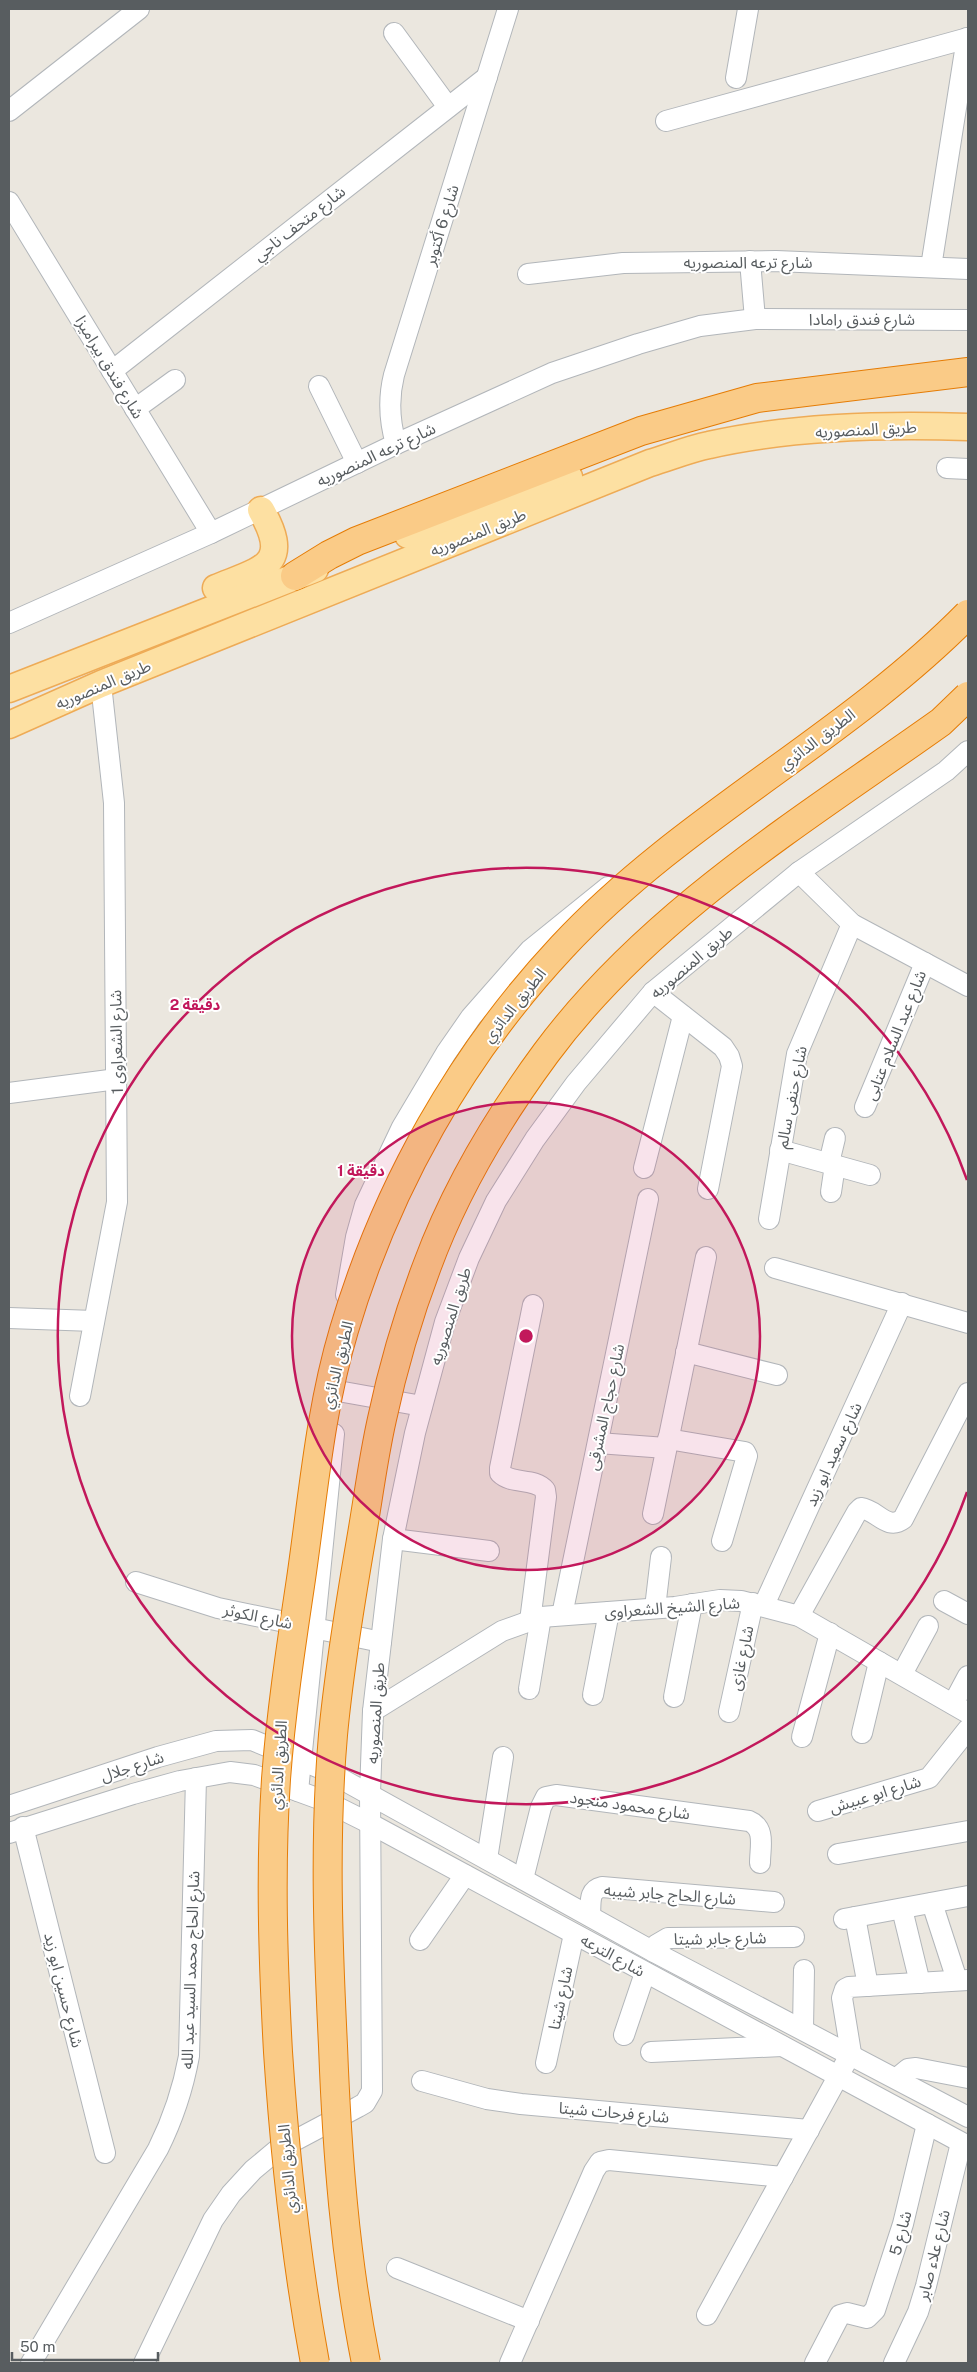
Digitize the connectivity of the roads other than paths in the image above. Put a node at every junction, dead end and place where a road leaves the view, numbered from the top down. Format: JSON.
{"nodes":[{"id":1,"x":139,"y":9,"type":"edge"},
{"id":2,"x":508,"y":9,"type":"edge"},
{"id":3,"x":748,"y":9,"type":"edge"},
{"id":4,"x":394,"y":33,"type":"dead end"},
{"id":5,"x":968,"y":38,"type":"edge"},
{"id":6,"x":487,"y":77,"type":"junction"},
{"id":7,"x":736,"y":78,"type":"dead end"},
{"id":8,"x":448,"y":107,"type":"junction"},
{"id":9,"x":9,"y":111,"type":"edge"},
{"id":10,"x":666,"y":121,"type":"dead end"},
{"id":11,"x":9,"y":202,"type":"edge"},
{"id":12,"x":750,"y":261,"type":"junction"},
{"id":13,"x":932,"y":267,"type":"junction"},
{"id":14,"x":968,"y":269,"type":"edge"},
{"id":15,"x":528,"y":274,"type":"dead end"},
{"id":16,"x":755,"y":319,"type":"junction"},
{"id":17,"x":968,"y":320,"type":"edge"},
{"id":18,"x":112,"y":370,"type":"junction"},
{"id":19,"x":968,"y":372,"type":"edge"},
{"id":20,"x":174,"y":380,"type":"dead end"},
{"id":21,"x":319,"y":386,"type":"dead end"},
{"id":22,"x":135,"y":409,"type":"junction"},
{"id":23,"x":968,"y":410,"type":"edge"},
{"id":24,"x":968,"y":427,"type":"edge"},
{"id":25,"x":396,"y":444,"type":"junction"},
{"id":26,"x":357,"y":463,"type":"junction"},
{"id":27,"x":948,"y":468,"type":"dead end"},
{"id":28,"x":968,"y":469,"type":"edge"},
{"id":29,"x":261,"y":510,"type":"junction"},
{"id":30,"x":211,"y":533,"type":"junction"},
{"id":31,"x":295,"y":576,"type":"junction"},
{"id":32,"x":968,"y":606,"type":"edge"},
{"id":33,"x":968,"y":614,"type":"edge"},
{"id":34,"x":9,"y":623,"type":"edge"},
{"id":35,"x":128,"y":641,"type":"junction"},
{"id":36,"x":100,"y":684,"type":"junction"},
{"id":37,"x":9,"y":689,"type":"edge"},
{"id":38,"x":968,"y":696,"type":"edge"},
{"id":39,"x":9,"y":725,"type":"edge"},
{"id":40,"x":968,"y":751,"type":"edge"},
{"id":41,"x":799,"y":872,"type":"junction"},
{"id":42,"x":852,"y":924,"type":"junction"},
{"id":43,"x":925,"y":963,"type":"junction"},
{"id":44,"x":968,"y":986,"type":"edge"},
{"id":45,"x":653,"y":992,"type":"junction"},
{"id":46,"x":683,"y":1016,"type":"junction"},
{"id":47,"x":116,"y":1079,"type":"junction"},
{"id":48,"x":9,"y":1093,"type":"edge"},
{"id":49,"x":865,"y":1107,"type":"dead end"},
{"id":50,"x":835,"y":1138,"type":"dead end"},
{"id":51,"x":780,"y":1150,"type":"junction"},
{"id":52,"x":832,"y":1164,"type":"junction"},
{"id":53,"x":644,"y":1168,"type":"dead end"},
{"id":54,"x":870,"y":1175,"type":"dead end"},
{"id":55,"x":708,"y":1188,"type":"dead end"},
{"id":56,"x":831,"y":1192,"type":"dead end"},
{"id":57,"x":648,"y":1199,"type":"dead end"},
{"id":58,"x":769,"y":1219,"type":"dead end"},
{"id":59,"x":706,"y":1258,"type":"dead end"},
{"id":60,"x":775,"y":1268,"type":"dead end"},
{"id":61,"x":902,"y":1303,"type":"junction"},
{"id":62,"x":533,"y":1305,"type":"dead end"},
{"id":63,"x":9,"y":1318,"type":"edge"},
{"id":64,"x":94,"y":1321,"type":"junction"},
{"id":65,"x":968,"y":1323,"type":"edge"},
{"id":66,"x":686,"y":1352,"type":"junction"},
{"id":67,"x":777,"y":1374,"type":"dead end"},
{"id":68,"x":338,"y":1390,"type":"junction"},
{"id":69,"x":968,"y":1393,"type":"edge"},
{"id":70,"x":80,"y":1396,"type":"dead end"},
{"id":71,"x":422,"y":1406,"type":"junction"},
{"id":72,"x":598,"y":1443,"type":"junction"},
{"id":73,"x":667,"y":1444,"type":"junction"},
{"id":74,"x":653,"y":1514,"type":"dead end"},
{"id":75,"x":393,"y":1540,"type":"junction"},
{"id":76,"x":722,"y":1542,"type":"dead end"},
{"id":77,"x":489,"y":1551,"type":"dead end"},
{"id":78,"x":661,"y":1557,"type":"dead end"},
{"id":79,"x":136,"y":1582,"type":"dead end"},
{"id":80,"x":944,"y":1601,"type":"dead end"},
{"id":81,"x":692,"y":1604,"type":"junction"},
{"id":82,"x":758,"y":1604,"type":"junction"},
{"id":83,"x":655,"y":1608,"type":"junction"},
{"id":84,"x":609,"y":1612,"type":"junction"},
{"id":85,"x":968,"y":1614,"type":"edge"},
{"id":86,"x":562,"y":1615,"type":"junction"},
{"id":87,"x":799,"y":1616,"type":"junction"},
{"id":88,"x":536,"y":1619,"type":"junction"},
{"id":89,"x":928,"y":1626,"type":"dead end"},
{"id":90,"x":314,"y":1628,"type":"junction"},
{"id":91,"x":830,"y":1634,"type":"junction"},
{"id":92,"x":381,"y":1642,"type":"junction"},
{"id":93,"x":879,"y":1662,"type":"junction"},
{"id":94,"x":902,"y":1674,"type":"junction"},
{"id":95,"x":968,"y":1676,"type":"edge"},
{"id":96,"x":529,"y":1689,"type":"dead end"},
{"id":97,"x":593,"y":1695,"type":"dead end"},
{"id":98,"x":674,"y":1697,"type":"dead end"},
{"id":99,"x":960,"y":1709,"type":"edge"},
{"id":100,"x":374,"y":1711,"type":"junction"},
{"id":101,"x":729,"y":1712,"type":"dead end"},
{"id":102,"x":968,"y":1729,"type":"edge"},
{"id":103,"x":862,"y":1733,"type":"dead end"},
{"id":104,"x":802,"y":1737,"type":"dead end"},
{"id":105,"x":257,"y":1742,"type":"junction"},
{"id":106,"x":503,"y":1756,"type":"dead end"},
{"id":107,"x":301,"y":1760,"type":"junction"},
{"id":108,"x":254,"y":1775,"type":"junction"},
{"id":109,"x":196,"y":1778,"type":"junction"},
{"id":110,"x":298,"y":1791,"type":"junction"},
{"id":111,"x":370,"y":1793,"type":"junction"},
{"id":112,"x":9,"y":1806,"type":"edge"},
{"id":113,"x":818,"y":1811,"type":"dead end"},
{"id":114,"x":369,"y":1823,"type":"junction"},
{"id":115,"x":16,"y":1830,"type":"edge"},
{"id":116,"x":968,"y":1831,"type":"edge"},
{"id":117,"x":838,"y":1854,"type":"dead end"},
{"id":118,"x":487,"y":1859,"type":"junction"},
{"id":119,"x":760,"y":1863,"type":"dead end"},
{"id":120,"x":465,"y":1875,"type":"junction"},
{"id":121,"x":523,"y":1879,"type":"junction"},
{"id":122,"x":968,"y":1896,"type":"edge"},
{"id":123,"x":774,"y":1902,"type":"dead end"},
{"id":124,"x":932,"y":1903,"type":"junction"},
{"id":125,"x":902,"y":1908,"type":"junction"},
{"id":126,"x":590,"y":1916,"type":"junction"},
{"id":127,"x":574,"y":1934,"type":"junction"},
{"id":128,"x":794,"y":1937,"type":"dead end"},
{"id":129,"x":420,"y":1940,"type":"dead end"},
{"id":130,"x":654,"y":1952,"type":"junction"},
{"id":131,"x":804,"y":1970,"type":"dead end"},
{"id":132,"x":645,"y":1973,"type":"junction"},
{"id":133,"x":963,"y":1980,"type":"edge"},
{"id":134,"x":920,"y":1983,"type":"junction"},
{"id":135,"x":868,"y":1986,"type":"junction"},
{"id":136,"x":803,"y":2029,"type":"junction"},
{"id":137,"x":624,"y":2035,"type":"dead end"},
{"id":138,"x":782,"y":2046,"type":"junction"},
{"id":139,"x":652,"y":2052,"type":"dead end"},
{"id":140,"x":850,"y":2053,"type":"junction"},
{"id":141,"x":546,"y":2063,"type":"dead end"},
{"id":142,"x":838,"y":2077,"type":"junction"},
{"id":143,"x":897,"y":2078,"type":"junction"},
{"id":144,"x":968,"y":2078,"type":"edge"},
{"id":145,"x":422,"y":2081,"type":"dead end"},
{"id":146,"x":968,"y":2116,"type":"edge"},
{"id":147,"x":927,"y":2124,"type":"junction"},
{"id":148,"x":809,"y":2130,"type":"junction"},
{"id":149,"x":965,"y":2144,"type":"edge"},
{"id":150,"x":105,"y":2153,"type":"dead end"},
{"id":151,"x":783,"y":2177,"type":"junction"},
{"id":152,"x":397,"y":2268,"type":"dead end"},
{"id":153,"x":707,"y":2315,"type":"dead end"},
{"id":154,"x":528,"y":2321,"type":"junction"},
{"id":155,"x":32,"y":2363,"type":"edge"},
{"id":156,"x":144,"y":2363,"type":"edge"},
{"id":157,"x":314,"y":2363,"type":"edge"},
{"id":158,"x":366,"y":2363,"type":"edge"},
{"id":159,"x":510,"y":2363,"type":"edge"},
{"id":160,"x":815,"y":2363,"type":"edge"},
{"id":161,"x":894,"y":2363,"type":"edge"}],
"edges":[{"from":1,"to":9,"type":"street"},
{"from":2,"to":6,"type":"street","name":"شارع 6 أكتوبر"},
{"from":3,"to":7,"type":"street"},
{"from":4,"to":8,"type":"street"},
{"from":5,"to":10,"type":"street"},
{"from":5,"to":13,"type":"street"},
{"from":6,"to":8,"type":"street","name":"شارع متحف ناجي"},
{"from":6,"to":25,"type":"street","name":"شارع 6 أكتوبر"},
{"from":8,"to":18,"type":"street","name":"شارع متحف ناجي"},
{"from":11,"to":18,"type":"street","name":"شارع فندق بيراميزا"},
{"from":12,"to":13,"type":"street","name":"شارع ترعه المنصوريه"},
{"from":12,"to":15,"type":"street","name":"شارع ترعه المنصوريه"},
{"from":12,"to":16,"type":"street"},
{"from":13,"to":14,"type":"street","name":"شارع ترعه المنصوريه"},
{"from":16,"to":17,"type":"street","name":"شارع فندق رامادا"},
{"from":16,"to":25,"type":"street","name":"شارع ترعه المنصوريه"},
{"from":18,"to":22,"type":"street","name":"شارع فندق بيراميزا"},
{"from":19,"to":31,"type":"highway"},
{"from":20,"to":22,"type":"street"},
{"from":21,"to":26,"type":"street"},
{"from":22,"to":30,"type":"street","name":"شارع فندق بيراميزا"},
{"from":23,"to":31,"type":"main road","name":"طريق المنصوريه"},
{"from":24,"to":36,"type":"main road","name":"طريق المنصوريه"},
{"from":25,"to":26,"type":"street","name":"شارع ترعه المنصوريه"},
{"from":26,"to":29,"type":"street","name":"شارع ترعه المنصوريه"},
{"from":27,"to":28,"type":"street"},
{"from":29,"to":30,"type":"street","name":"شارع ترعه المنصوريه"},
{"from":29,"to":35,"type":"main road"},
{"from":30,"to":34,"type":"street","name":"شارع ترعه المنصوريه"},
{"from":31,"to":35,"type":"main road","name":"طريق المنصوريه"},
{"from":32,"to":68,"type":"street"},
{"from":33,"to":157,"type":"highway","name":"الطريق الدائري","bridge":true},
{"from":35,"to":37,"type":"main road","name":"طريق المنصوريه"},
{"from":36,"to":39,"type":"main road","name":"طريق المنصوريه"},
{"from":36,"to":47,"type":"street","name":"شارع الشعراوى 1"},
{"from":38,"to":158,"type":"highway","bridge":true},
{"from":40,"to":41,"type":"street","name":"طريق المنصوريه"},
{"from":41,"to":42,"type":"street"},
{"from":41,"to":45,"type":"street","name":"طريق المنصوريه"},
{"from":42,"to":43,"type":"street"},
{"from":42,"to":51,"type":"street","name":"شارع حنفى سالم"},
{"from":43,"to":44,"type":"street"},
{"from":43,"to":49,"type":"street","name":"شارع عبد السلام عتابى"},
{"from":45,"to":46,"type":"street"},
{"from":45,"to":71,"type":"street","name":"طريق المنصوريه"},
{"from":46,"to":53,"type":"street"},
{"from":46,"to":55,"type":"street"},
{"from":47,"to":48,"type":"street"},
{"from":47,"to":64,"type":"street","name":"شارع الشعراوى 1"},
{"from":50,"to":52,"type":"street"},
{"from":51,"to":52,"type":"street"},
{"from":51,"to":58,"type":"street","name":"شارع حنفى سالم"},
{"from":52,"to":54,"type":"street"},
{"from":52,"to":56,"type":"street"},
{"from":57,"to":72,"type":"street","name":"شارع حجاج المشرقى"},
{"from":59,"to":66,"type":"street"},
{"from":60,"to":61,"type":"street"},
{"from":61,"to":65,"type":"street"},
{"from":61,"to":82,"type":"street","name":"شارع سعيد ابو زيد"},
{"from":62,"to":88,"type":"street"},
{"from":63,"to":64,"type":"street"},
{"from":64,"to":70,"type":"street","name":"شارع الشعراوى 1"},
{"from":66,"to":67,"type":"street"},
{"from":66,"to":73,"type":"street"},
{"from":68,"to":71,"type":"street"},
{"from":68,"to":90,"type":"street"},
{"from":69,"to":87,"type":"street"},
{"from":71,"to":75,"type":"street","name":"طريق المنصوريه"},
{"from":72,"to":73,"type":"street"},
{"from":72,"to":86,"type":"street","name":"شارع حجاج المشرقى"},
{"from":73,"to":74,"type":"street"},
{"from":73,"to":76,"type":"street"},
{"from":75,"to":77,"type":"street"},
{"from":75,"to":92,"type":"street","name":"طريق المنصوريه"},
{"from":78,"to":83,"type":"street"},
{"from":79,"to":90,"type":"street","name":"شارع الكوثر"},
{"from":80,"to":85,"type":"street"},
{"from":81,"to":82,"type":"street","name":"شارع الشيخ الشعراوى"},
{"from":81,"to":83,"type":"street","name":"شارع الشيخ الشعراوى"},
{"from":81,"to":98,"type":"street"},
{"from":82,"to":87,"type":"street","name":"شارع الشيخ الشعراوى"},
{"from":82,"to":101,"type":"street","name":"شارع غازى"},
{"from":83,"to":84,"type":"street","name":"شارع الشيخ الشعراوى"},
{"from":84,"to":86,"type":"street","name":"شارع الشيخ الشعراوى"},
{"from":84,"to":97,"type":"street"},
{"from":86,"to":88,"type":"street","name":"شارع الشيخ الشعراوى"},
{"from":87,"to":91,"type":"street","name":"شارع الشيخ الشعراوى"},
{"from":88,"to":96,"type":"street"},
{"from":88,"to":100,"type":"street","name":"شارع الشيخ الشعراوى"},
{"from":89,"to":94,"type":"street"},
{"from":90,"to":92,"type":"street","name":"شارع الكوثر"},
{"from":90,"to":107,"type":"street"},
{"from":91,"to":93,"type":"street","name":"شارع الشيخ الشعراوى"},
{"from":91,"to":104,"type":"street"},
{"from":92,"to":100,"type":"street","name":"طريق المنصوريه"},
{"from":93,"to":94,"type":"street","name":"شارع الشيخ الشعراوى"},
{"from":93,"to":103,"type":"street"},
{"from":94,"to":99,"type":"street","name":"شارع الشيخ الشعراوى"},
{"from":95,"to":99,"type":"street"},
{"from":100,"to":111,"type":"street","name":"طريق المنصوريه"},
{"from":102,"to":113,"type":"street","name":"شارع ابو عبيش"},
{"from":105,"to":107,"type":"street","name":"شارع الترعه"},
{"from":105,"to":108,"type":"street"},
{"from":105,"to":112,"type":"street","name":"شارع جلال"},
{"from":106,"to":118,"type":"street"},
{"from":107,"to":110,"type":"street"},
{"from":107,"to":111,"type":"street","name":"شارع الترعه"},
{"from":108,"to":109,"type":"street","name":"شارع جلال"},
{"from":108,"to":110,"type":"street","name":"شارع الترعه"},
{"from":109,"to":115,"type":"street","name":"شارع جلال"},
{"from":109,"to":155,"type":"street","name":"شارع الحاج محمد السيد عبد الله"},
{"from":110,"to":114,"type":"street","name":"شارع الترعه"},
{"from":111,"to":114,"type":"street","name":"طريق المنصوريه"},
{"from":111,"to":118,"type":"street","name":"شارع الترعه"},
{"from":114,"to":120,"type":"street","name":"شارع الترعه"},
{"from":114,"to":156,"type":"street","name":"طريق المنصوريه"},
{"from":115,"to":150,"type":"street","name":"شارع حسين ابو زيد"},
{"from":116,"to":117,"type":"street"},
{"from":118,"to":121,"type":"street","name":"شارع الترعه"},
{"from":119,"to":121,"type":"street","name":"شارع محمود منجود"},
{"from":120,"to":127,"type":"street","name":"شارع الترعه"},
{"from":120,"to":129,"type":"street"},
{"from":121,"to":126,"type":"street","name":"شارع الترعه"},
{"from":122,"to":124,"type":"street"},
{"from":123,"to":126,"type":"street","name":"شارع الحاج جابر شيبه"},
{"from":124,"to":125,"type":"street"},
{"from":124,"to":133,"type":"street"},
{"from":125,"to":134,"type":"street"},
{"from":125,"to":135,"type":"street"},
{"from":126,"to":130,"type":"street","name":"شارع الترعه"},
{"from":127,"to":132,"type":"street","name":"شارع الترعه"},
{"from":127,"to":141,"type":"street","name":"شارع شيتا"},
{"from":128,"to":130,"type":"street","name":"شارع جابر شيتا"},
{"from":130,"to":136,"type":"street","name":"شارع الترعه"},
{"from":131,"to":136,"type":"street"},
{"from":132,"to":137,"type":"street"},
{"from":132,"to":138,"type":"street","name":"شارع الترعه"},
{"from":133,"to":134,"type":"street"},
{"from":134,"to":135,"type":"street"},
{"from":135,"to":140,"type":"street"},
{"from":136,"to":140,"type":"street","name":"شارع الترعه"},
{"from":138,"to":139,"type":"street"},
{"from":138,"to":142,"type":"street","name":"شارع الترعه"},
{"from":140,"to":142,"type":"street"},
{"from":140,"to":143,"type":"street","name":"شارع الترعه"},
{"from":142,"to":147,"type":"street","name":"شارع الترعه"},
{"from":142,"to":148,"type":"street"},
{"from":143,"to":144,"type":"street"},
{"from":143,"to":146,"type":"street","name":"شارع الترعه"},
{"from":145,"to":148,"type":"street","name":"شارع فرحات شيتا"},
{"from":147,"to":149,"type":"street","name":"شارع الترعه"},
{"from":147,"to":160,"type":"street","name":"شارع 5"},
{"from":148,"to":151,"type":"street"},
{"from":149,"to":161,"type":"street","name":"شارع علاء صابر"},
{"from":151,"to":153,"type":"street"},
{"from":151,"to":154,"type":"street"},
{"from":152,"to":154,"type":"street"},
{"from":154,"to":159,"type":"street"}]}
